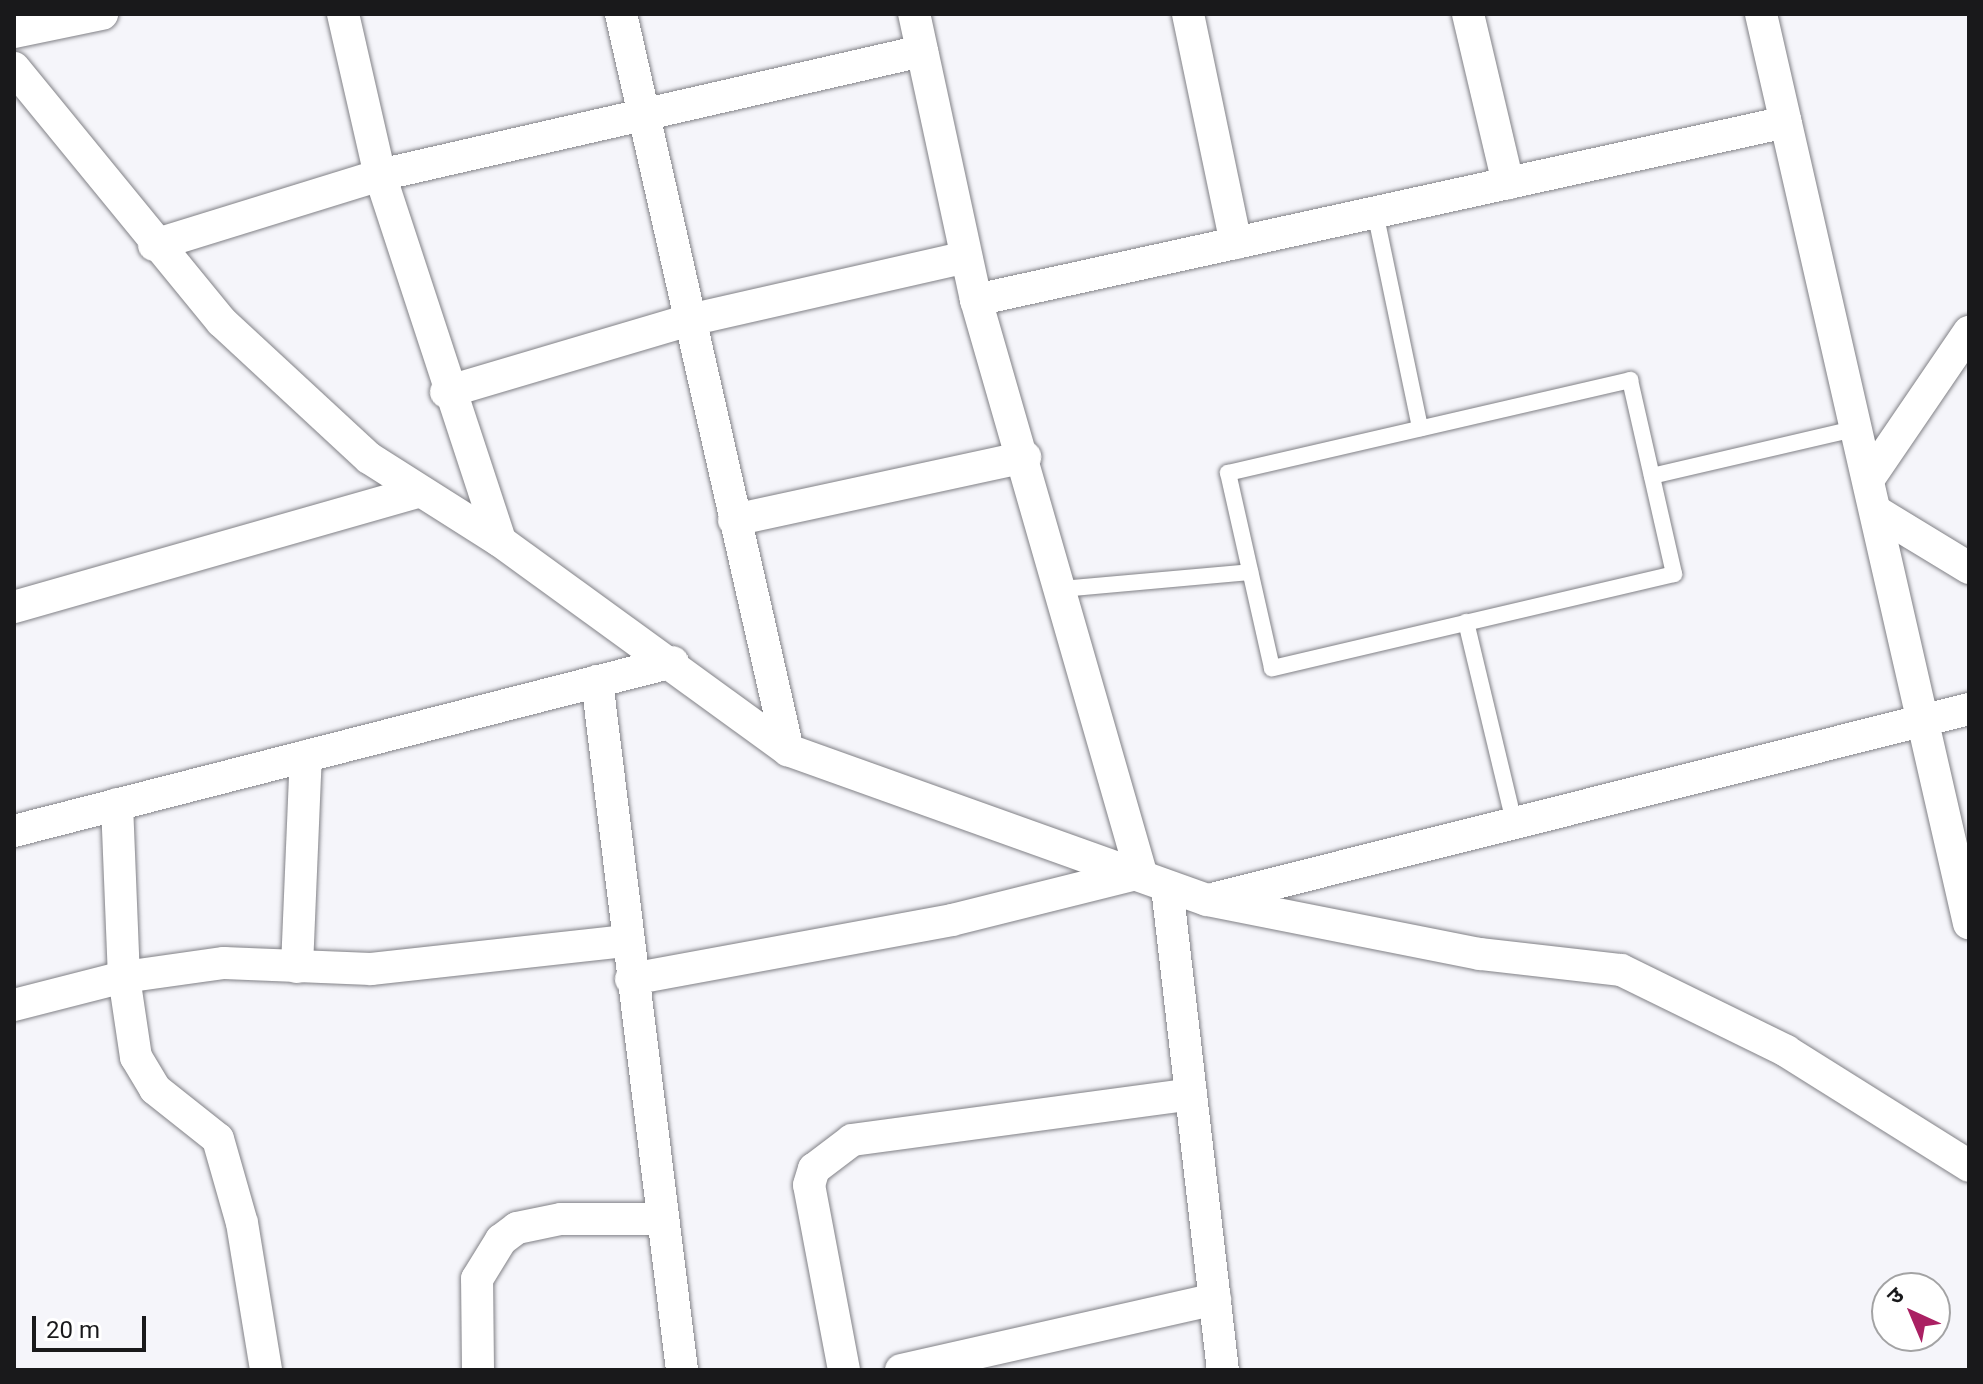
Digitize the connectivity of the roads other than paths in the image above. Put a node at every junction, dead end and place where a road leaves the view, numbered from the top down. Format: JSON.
{"nodes":[{"id":1,"x":102,"y":14,"type":"edge"},
{"id":2,"x":343,"y":14,"type":"edge"},
{"id":3,"x":621,"y":14,"type":"edge"},
{"id":4,"x":914,"y":14,"type":"edge"},
{"id":5,"x":1188,"y":14,"type":"edge"},
{"id":6,"x":1468,"y":14,"type":"edge"},
{"id":7,"x":1761,"y":14,"type":"edge"},
{"id":8,"x":14,"y":32,"type":"edge"},
{"id":9,"x":922,"y":51,"type":"junction"},
{"id":10,"x":14,"y":68,"type":"edge"},
{"id":11,"x":644,"y":115,"type":"junction"},
{"id":12,"x":1786,"y":122,"type":"junction"},
{"id":13,"x":380,"y":175,"type":"junction"},
{"id":14,"x":1508,"y":183,"type":"junction"},
{"id":15,"x":1375,"y":212,"type":"junction"},
{"id":16,"x":1236,"y":243,"type":"junction"},
{"id":17,"x":154,"y":245,"type":"junction"},
{"id":18,"x":966,"y":257,"type":"junction"},
{"id":19,"x":976,"y":300,"type":"junction"},
{"id":20,"x":689,"y":320,"type":"junction"},
{"id":21,"x":1969,"y":332,"type":"edge"},
{"id":22,"x":446,"y":392,"type":"junction"},
{"id":23,"x":1420,"y":428,"type":"junction"},
{"id":24,"x":1858,"y":428,"type":"junction"},
{"id":25,"x":1025,"y":457,"type":"junction"},
{"id":26,"x":1652,"y":476,"type":"junction"},
{"id":27,"x":1870,"y":477,"type":"junction"},
{"id":28,"x":418,"y":492,"type":"junction"},
{"id":29,"x":1877,"y":512,"type":"junction"},
{"id":30,"x":734,"y":520,"type":"junction"},
{"id":31,"x":500,"y":541,"type":"junction"},
{"id":32,"x":1969,"y":568,"type":"edge"},
{"id":33,"x":1250,"y":572,"type":"junction"},
{"id":34,"x":1061,"y":589,"type":"junction"},
{"id":35,"x":14,"y":607,"type":"edge"},
{"id":36,"x":1466,"y":622,"type":"junction"},
{"id":37,"x":673,"y":662,"type":"junction"},
{"id":38,"x":597,"y":681,"type":"junction"},
{"id":39,"x":1969,"y":709,"type":"edge"},
{"id":40,"x":1923,"y":719,"type":"junction"},
{"id":41,"x":788,"y":750,"type":"junction"},
{"id":42,"x":306,"y":756,"type":"junction"},
{"id":43,"x":117,"y":804,"type":"junction"},
{"id":44,"x":1514,"y":822,"type":"junction"},
{"id":45,"x":14,"y":831,"type":"edge"},
{"id":46,"x":1154,"y":880,"type":"junction"},
{"id":47,"x":1207,"y":900,"type":"junction"},
{"id":48,"x":1969,"y":924,"type":"edge"},
{"id":49,"x":626,"y":941,"type":"junction"},
{"id":50,"x":297,"y":967,"type":"junction"},
{"id":51,"x":124,"y":977,"type":"junction"},
{"id":52,"x":631,"y":979,"type":"junction"},
{"id":53,"x":14,"y":1005,"type":"edge"},
{"id":54,"x":1191,"y":1094,"type":"junction"},
{"id":55,"x":1969,"y":1166,"type":"edge"},
{"id":56,"x":662,"y":1219,"type":"junction"},
{"id":57,"x":1215,"y":1299,"type":"junction"},
{"id":58,"x":266,"y":1370,"type":"edge"},
{"id":59,"x":478,"y":1370,"type":"edge"},
{"id":60,"x":682,"y":1370,"type":"edge"},
{"id":61,"x":844,"y":1370,"type":"edge"},
{"id":62,"x":901,"y":1370,"type":"edge"},
{"id":63,"x":1223,"y":1370,"type":"edge"}],
"edges":[{"from":1,"to":8,"type":"street"},
{"from":2,"to":13,"type":"street"},
{"from":3,"to":11,"type":"street"},
{"from":4,"to":9,"type":"street"},
{"from":5,"to":16,"type":"street"},
{"from":6,"to":14,"type":"street"},
{"from":7,"to":12,"type":"street"},
{"from":9,"to":11,"type":"street"},
{"from":9,"to":18,"type":"street"},
{"from":10,"to":17,"type":"street"},
{"from":11,"to":13,"type":"street"},
{"from":11,"to":20,"type":"street"},
{"from":12,"to":14,"type":"street"},
{"from":12,"to":24,"type":"street"},
{"from":13,"to":17,"type":"street"},
{"from":13,"to":22,"type":"street"},
{"from":14,"to":15,"type":"street"},
{"from":15,"to":16,"type":"street"},
{"from":15,"to":23,"type":"lane"},
{"from":16,"to":19,"type":"street"},
{"from":17,"to":28,"type":"street"},
{"from":18,"to":19,"type":"street"},
{"from":18,"to":20,"type":"street"},
{"from":19,"to":25,"type":"street"},
{"from":20,"to":22,"type":"street"},
{"from":20,"to":30,"type":"street"},
{"from":21,"to":27,"type":"street"},
{"from":22,"to":31,"type":"street"},
{"from":23,"to":26,"type":"lane"},
{"from":23,"to":33,"type":"lane"},
{"from":24,"to":26,"type":"lane"},
{"from":24,"to":27,"type":"street"},
{"from":25,"to":30,"type":"street"},
{"from":25,"to":34,"type":"street"},
{"from":26,"to":36,"type":"lane"},
{"from":27,"to":29,"type":"street"},
{"from":28,"to":31,"type":"street"},
{"from":28,"to":35,"type":"street"},
{"from":29,"to":32,"type":"street"},
{"from":29,"to":40,"type":"street"},
{"from":30,"to":41,"type":"street"},
{"from":31,"to":37,"type":"street"},
{"from":33,"to":34,"type":"lane"},
{"from":33,"to":36,"type":"lane"},
{"from":34,"to":46,"type":"street"},
{"from":36,"to":44,"type":"lane"},
{"from":37,"to":38,"type":"street"},
{"from":37,"to":41,"type":"street"},
{"from":38,"to":42,"type":"street"},
{"from":38,"to":49,"type":"street"},
{"from":39,"to":40,"type":"street"},
{"from":40,"to":44,"type":"street"},
{"from":40,"to":48,"type":"street"},
{"from":41,"to":46,"type":"street"},
{"from":42,"to":43,"type":"street"},
{"from":42,"to":50,"type":"street"},
{"from":43,"to":45,"type":"street"},
{"from":43,"to":51,"type":"street"},
{"from":44,"to":47,"type":"street"},
{"from":46,"to":47,"type":"street"},
{"from":46,"to":52,"type":"street"},
{"from":46,"to":54,"type":"street"},
{"from":47,"to":55,"type":"street"},
{"from":49,"to":50,"type":"street"},
{"from":49,"to":52,"type":"street"},
{"from":50,"to":51,"type":"street"},
{"from":51,"to":53,"type":"street"},
{"from":51,"to":58,"type":"street"},
{"from":52,"to":56,"type":"street"},
{"from":54,"to":57,"type":"street"},
{"from":54,"to":61,"type":"street"},
{"from":56,"to":59,"type":"street"},
{"from":56,"to":60,"type":"street"},
{"from":57,"to":62,"type":"street"},
{"from":57,"to":63,"type":"street"}]}
